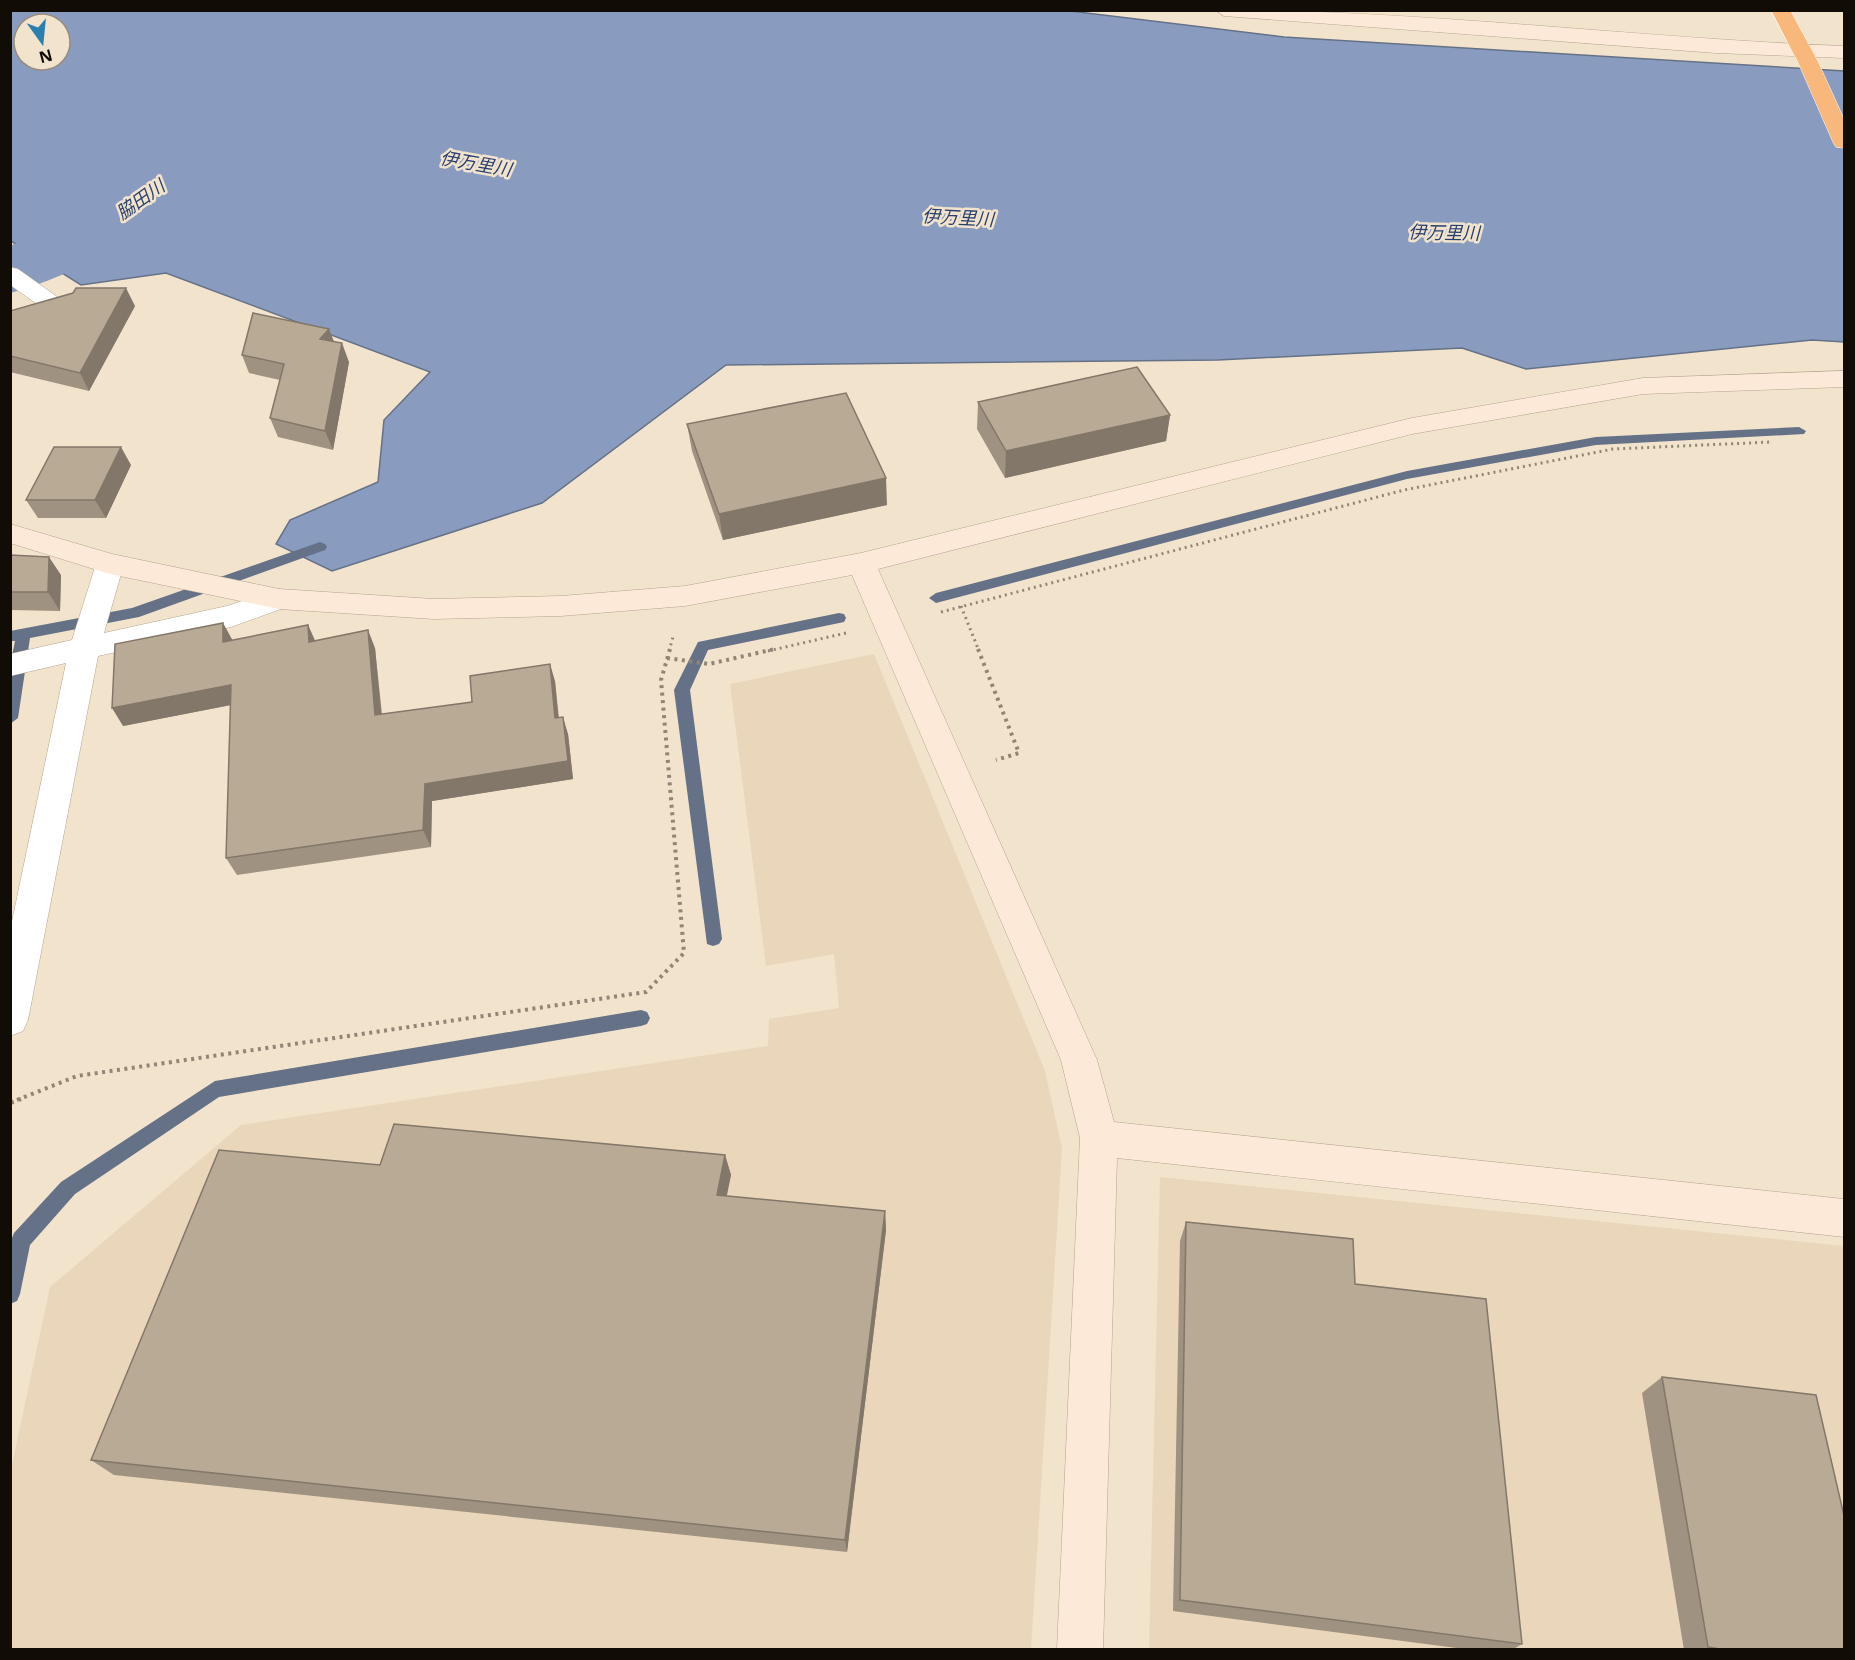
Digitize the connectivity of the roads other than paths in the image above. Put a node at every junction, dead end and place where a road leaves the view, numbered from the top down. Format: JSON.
{"nodes":[{"id":1,"x":1224,"y":10,"type":"edge"},
{"id":2,"x":1780,"y":10,"type":"edge"},
{"id":3,"x":1249,"y":12,"type":"edge"},
{"id":4,"x":1845,"y":52,"type":"edge"},
{"id":5,"x":1804,"y":55,"type":"junction"},
{"id":6,"x":1845,"y":142,"type":"edge"},
{"id":7,"x":10,"y":274,"type":"edge"},
{"id":8,"x":48,"y":301,"type":"edge"},
{"id":9,"x":1845,"y":379,"type":"edge"},
{"id":10,"x":10,"y":533,"type":"edge"},
{"id":11,"x":861,"y":563,"type":"junction"},
{"id":12,"x":110,"y":564,"type":"junction"},
{"id":13,"x":279,"y":599,"type":"junction"},
{"id":14,"x":84,"y":651,"type":"junction"},
{"id":15,"x":10,"y":665,"type":"edge"},
{"id":16,"x":10,"y":1020,"type":"edge"},
{"id":17,"x":1099,"y":1138,"type":"junction"},
{"id":18,"x":1845,"y":1218,"type":"edge"},
{"id":19,"x":1080,"y":1650,"type":"edge"}],
"edges":[{"from":1,"to":3,"type":"street"},
{"from":2,"to":5,"type":"highway"},
{"from":3,"to":5,"type":"street"},
{"from":4,"to":5,"type":"street"},
{"from":5,"to":6,"type":"highway"},
{"from":7,"to":8,"type":"lane"},
{"from":9,"to":11,"type":"street"},
{"from":10,"to":12,"type":"street"},
{"from":11,"to":13,"type":"street"},
{"from":11,"to":17,"type":"street"},
{"from":12,"to":13,"type":"street"},
{"from":12,"to":14,"type":"street"},
{"from":13,"to":14,"type":"street"},
{"from":14,"to":15,"type":"street"},
{"from":14,"to":16,"type":"street"},
{"from":17,"to":18,"type":"street"},
{"from":17,"to":19,"type":"street"}]}
